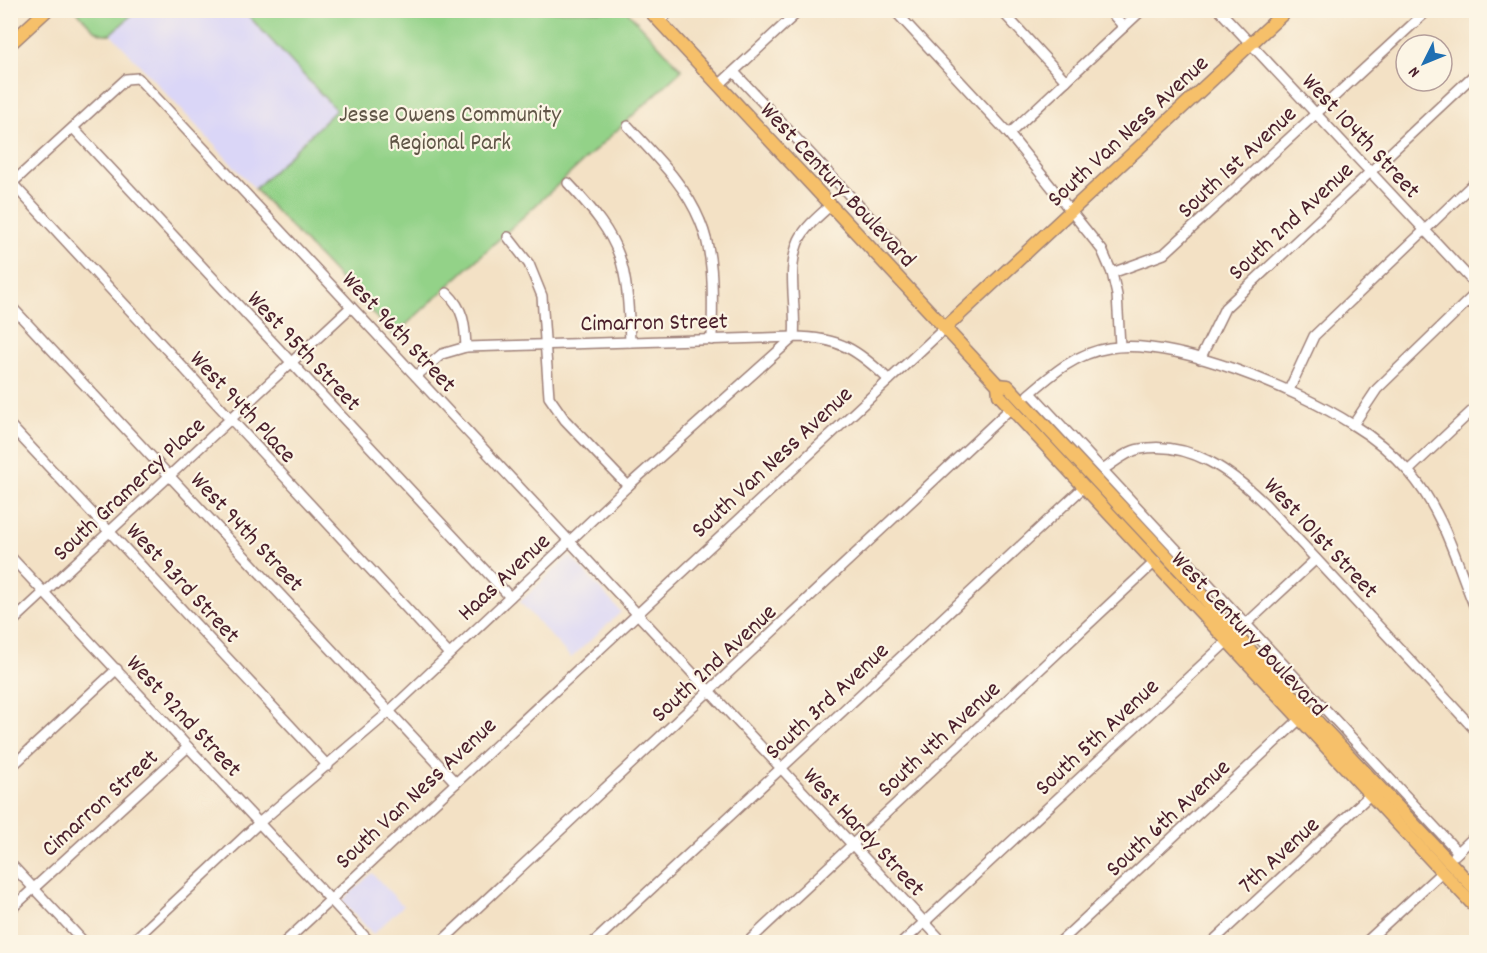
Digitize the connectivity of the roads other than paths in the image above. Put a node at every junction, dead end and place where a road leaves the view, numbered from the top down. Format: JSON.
{"nodes":[{"id":1,"x":46,"y":10,"type":"edge"},
{"id":2,"x":649,"y":10,"type":"edge"},
{"id":3,"x":671,"y":10,"type":"edge"},
{"id":4,"x":800,"y":10,"type":"edge"},
{"id":5,"x":894,"y":10,"type":"edge"},
{"id":6,"x":1001,"y":10,"type":"edge"},
{"id":7,"x":1109,"y":10,"type":"edge"},
{"id":8,"x":1142,"y":10,"type":"edge"},
{"id":9,"x":1219,"y":10,"type":"edge"},
{"id":10,"x":1287,"y":10,"type":"edge"},
{"id":11,"x":1428,"y":10,"type":"edge"},
{"id":12,"x":660,"y":21,"type":"junction"},
{"id":13,"x":1124,"y":27,"type":"junction"},
{"id":14,"x":10,"y":44,"type":"edge"},
{"id":15,"x":1251,"y":44,"type":"junction"},
{"id":16,"x":734,"y":72,"type":"junction"},
{"id":17,"x":1476,"y":73,"type":"edge"},
{"id":18,"x":1066,"y":81,"type":"junction"},
{"id":19,"x":719,"y":85,"type":"junction"},
{"id":20,"x":1316,"y":113,"type":"junction"},
{"id":21,"x":628,"y":126,"type":"dead end"},
{"id":22,"x":73,"y":128,"type":"junction"},
{"id":23,"x":1009,"y":134,"type":"junction"},
{"id":24,"x":1370,"y":172,"type":"junction"},
{"id":25,"x":1476,"y":181,"type":"edge"},
{"id":26,"x":568,"y":183,"type":"dead end"},
{"id":27,"x":11,"y":184,"type":"edge"},
{"id":28,"x":831,"y":205,"type":"junction"},
{"id":29,"x":1071,"y":211,"type":"junction"},
{"id":30,"x":1424,"y":230,"type":"junction"},
{"id":31,"x":508,"y":237,"type":"dead end"},
{"id":32,"x":895,"y":244,"type":"dead end"},
{"id":33,"x":1112,"y":273,"type":"junction"},
{"id":34,"x":1476,"y":285,"type":"edge"},
{"id":35,"x":447,"y":293,"type":"dead end"},
{"id":36,"x":1476,"y":293,"type":"edge"},
{"id":37,"x":10,"y":305,"type":"edge"},
{"id":38,"x":351,"y":307,"type":"junction"},
{"id":39,"x":945,"y":328,"type":"junction"},
{"id":40,"x":794,"y":337,"type":"junction"},
{"id":41,"x":712,"y":340,"type":"junction"},
{"id":42,"x":630,"y":342,"type":"junction"},
{"id":43,"x":545,"y":343,"type":"junction"},
{"id":44,"x":1120,"y":346,"type":"junction"},
{"id":45,"x":466,"y":347,"type":"junction"},
{"id":46,"x":1200,"y":359,"type":"junction"},
{"id":47,"x":291,"y":363,"type":"junction"},
{"id":48,"x":416,"y":376,"type":"junction"},
{"id":49,"x":889,"y":380,"type":"junction"},
{"id":50,"x":998,"y":385,"type":"junction"},
{"id":51,"x":1289,"y":390,"type":"junction"},
{"id":52,"x":1027,"y":397,"type":"junction"},
{"id":53,"x":1476,"y":407,"type":"edge"},
{"id":54,"x":1011,"y":408,"type":"junction"},
{"id":55,"x":230,"y":420,"type":"junction"},
{"id":56,"x":1353,"y":424,"type":"junction"},
{"id":57,"x":10,"y":425,"type":"edge"},
{"id":58,"x":1104,"y":469,"type":"junction"},
{"id":59,"x":1408,"y":471,"type":"junction"},
{"id":60,"x":169,"y":476,"type":"junction"},
{"id":61,"x":628,"y":486,"type":"junction"},
{"id":62,"x":1085,"y":486,"type":"junction"},
{"id":63,"x":110,"y":532,"type":"junction"},
{"id":64,"x":568,"y":542,"type":"junction"},
{"id":65,"x":10,"y":556,"type":"edge"},
{"id":66,"x":1316,"y":559,"type":"junction"},
{"id":67,"x":1156,"y":561,"type":"junction"},
{"id":68,"x":44,"y":592,"type":"junction"},
{"id":69,"x":510,"y":597,"type":"junction"},
{"id":70,"x":1476,"y":610,"type":"edge"},
{"id":71,"x":636,"y":614,"type":"junction"},
{"id":72,"x":1246,"y":623,"type":"junction"},
{"id":73,"x":10,"y":624,"type":"edge"},
{"id":74,"x":1232,"y":637,"type":"junction"},
{"id":75,"x":449,"y":654,"type":"junction"},
{"id":76,"x":117,"y":669,"type":"junction"},
{"id":77,"x":709,"y":692,"type":"junction"},
{"id":78,"x":390,"y":710,"type":"junction"},
{"id":79,"x":1300,"y":719,"type":"junction"},
{"id":80,"x":1476,"y":731,"type":"edge"},
{"id":81,"x":188,"y":747,"type":"junction"},
{"id":82,"x":328,"y":766,"type":"junction"},
{"id":83,"x":10,"y":768,"type":"edge"},
{"id":84,"x":780,"y":769,"type":"junction"},
{"id":85,"x":456,"y":783,"type":"junction"},
{"id":86,"x":1371,"y":794,"type":"junction"},
{"id":87,"x":259,"y":824,"type":"junction"},
{"id":88,"x":1476,"y":835,"type":"edge"},
{"id":89,"x":851,"y":846,"type":"junction"},
{"id":90,"x":1450,"y":861,"type":"junction"},
{"id":91,"x":10,"y":864,"type":"edge"},
{"id":92,"x":34,"y":888,"type":"junction"},
{"id":93,"x":1476,"y":890,"type":"edge"},
{"id":94,"x":330,"y":900,"type":"junction"},
{"id":95,"x":1476,"y":908,"type":"edge"},
{"id":96,"x":10,"y":910,"type":"edge"},
{"id":97,"x":924,"y":923,"type":"junction"},
{"id":98,"x":84,"y":942,"type":"edge"},
{"id":99,"x":132,"y":942,"type":"edge"},
{"id":100,"x":285,"y":942,"type":"edge"},
{"id":101,"x":370,"y":942,"type":"edge"},
{"id":102,"x":441,"y":942,"type":"edge"},
{"id":103,"x":594,"y":942,"type":"edge"},
{"id":104,"x":748,"y":942,"type":"edge"},
{"id":105,"x":903,"y":942,"type":"edge"},
{"id":106,"x":943,"y":942,"type":"edge"},
{"id":107,"x":1060,"y":942,"type":"edge"},
{"id":108,"x":1212,"y":942,"type":"edge"},
{"id":109,"x":1366,"y":942,"type":"edge"}],
"edges":[{"from":1,"to":14,"type":"main road"},
{"from":2,"to":12,"type":"main road","name":"West Century Boulevard"},
{"from":3,"to":12,"type":"street"},
{"from":4,"to":16,"type":"street"},
{"from":5,"to":23,"type":"street"},
{"from":6,"to":18,"type":"street"},
{"from":7,"to":13,"type":"street"},
{"from":8,"to":13,"type":"street"},
{"from":9,"to":15,"type":"street","name":"West 104th Street"},
{"from":10,"to":15,"type":"main road","name":"South Van Ness Avenue"},
{"from":11,"to":20,"type":"street","name":"South 1st Avenue"},
{"from":12,"to":19,"type":"main road","name":"West Century Boulevard"},
{"from":13,"to":18,"type":"street"},
{"from":15,"to":20,"type":"street","name":"West 104th Street"},
{"from":15,"to":29,"type":"main road","name":"South Van Ness Avenue"},
{"from":16,"to":19,"type":"street"},
{"from":16,"to":32,"type":"street","name":"West Century Boulevard"},
{"from":17,"to":24,"type":"street","name":"South 2nd Avenue"},
{"from":18,"to":23,"type":"street"},
{"from":19,"to":28,"type":"main road","name":"West Century Boulevard"},
{"from":20,"to":24,"type":"street","name":"West 104th Street"},
{"from":20,"to":33,"type":"street","name":"South 1st Avenue"},
{"from":21,"to":41,"type":"street"},
{"from":22,"to":27,"type":"street"},
{"from":22,"to":38,"type":"street","name":"West 96th Street"},
{"from":22,"to":47,"type":"street","name":"West 95th Street"},
{"from":23,"to":29,"type":"street"},
{"from":24,"to":30,"type":"street","name":"West 104th Street"},
{"from":24,"to":46,"type":"street","name":"South 2nd Avenue"},
{"from":25,"to":30,"type":"street"},
{"from":26,"to":42,"type":"street"},
{"from":27,"to":55,"type":"street","name":"West 94th Place"},
{"from":28,"to":39,"type":"main road","name":"West Century Boulevard"},
{"from":28,"to":40,"type":"street"},
{"from":29,"to":33,"type":"street"},
{"from":29,"to":39,"type":"main road","name":"South Van Ness Avenue"},
{"from":30,"to":34,"type":"street","name":"West 104th Street"},
{"from":30,"to":51,"type":"street"},
{"from":31,"to":43,"type":"street"},
{"from":33,"to":44,"type":"street"},
{"from":35,"to":45,"type":"street"},
{"from":36,"to":56,"type":"street"},
{"from":37,"to":60,"type":"street","name":"West 94th Street"},
{"from":38,"to":47,"type":"street","name":"South Gramercy Place"},
{"from":38,"to":48,"type":"street","name":"West 96th Street"},
{"from":39,"to":49,"type":"street","name":"South Van Ness Avenue"},
{"from":39,"to":50,"type":"main road","name":"West Century Boulevard"},
{"from":40,"to":41,"type":"street","name":"Cimarron Street"},
{"from":40,"to":49,"type":"street","name":"Cimarron Street"},
{"from":40,"to":61,"type":"street","name":"Haas Avenue"},
{"from":41,"to":42,"type":"street","name":"Cimarron Street"},
{"from":42,"to":43,"type":"street","name":"Cimarron Street"},
{"from":43,"to":45,"type":"street","name":"Cimarron Street"},
{"from":43,"to":61,"type":"street"},
{"from":44,"to":46,"type":"street"},
{"from":44,"to":52,"type":"street"},
{"from":45,"to":48,"type":"street","name":"Cimarron Street"},
{"from":46,"to":51,"type":"street"},
{"from":47,"to":55,"type":"street","name":"South Gramercy Place"},
{"from":47,"to":69,"type":"street","name":"West 95th Street"},
{"from":48,"to":64,"type":"street","name":"West 96th Street"},
{"from":49,"to":71,"type":"street","name":"South Van Ness Avenue"},
{"from":50,"to":52,"type":"main road","name":"West Century Boulevard"},
{"from":50,"to":54,"type":"main road","name":"West Century Boulevard"},
{"from":51,"to":56,"type":"street"},
{"from":52,"to":58,"type":"street","name":"West Century Boulevard"},
{"from":52,"to":74,"type":"main road","name":"West Century Boulevard"},
{"from":53,"to":59,"type":"street"},
{"from":54,"to":62,"type":"main road","name":"West Century Boulevard"},
{"from":54,"to":77,"type":"street","name":"South 2nd Avenue"},
{"from":55,"to":60,"type":"street","name":"South Gramercy Place"},
{"from":55,"to":75,"type":"street","name":"West 94th Place"},
{"from":56,"to":59,"type":"street"},
{"from":57,"to":63,"type":"street","name":"West 93rd Street"},
{"from":58,"to":66,"type":"street","name":"West 101st Street"},
{"from":58,"to":72,"type":"street","name":"West Century Boulevard"},
{"from":59,"to":70,"type":"street"},
{"from":60,"to":63,"type":"street","name":"South Gramercy Place"},
{"from":60,"to":78,"type":"street","name":"West 94th Street"},
{"from":61,"to":64,"type":"street","name":"Haas Avenue"},
{"from":62,"to":67,"type":"main road","name":"West Century Boulevard"},
{"from":62,"to":84,"type":"street","name":"South 3rd Avenue"},
{"from":63,"to":68,"type":"street","name":"South Gramercy Place"},
{"from":63,"to":82,"type":"street","name":"West 93rd Street"},
{"from":64,"to":69,"type":"street","name":"Haas Avenue"},
{"from":64,"to":71,"type":"street","name":"West 96th Street"},
{"from":65,"to":68,"type":"street","name":"West 92nd Street"},
{"from":66,"to":72,"type":"street","name":"South 5th Avenue"},
{"from":66,"to":80,"type":"street","name":"West 101st Street"},
{"from":67,"to":74,"type":"main road","name":"West Century Boulevard"},
{"from":67,"to":89,"type":"street","name":"South 4th Avenue"},
{"from":68,"to":73,"type":"street","name":"South Gramercy Place"},
{"from":68,"to":76,"type":"street","name":"West 92nd Street"},
{"from":69,"to":75,"type":"street","name":"Haas Avenue"},
{"from":71,"to":77,"type":"street","name":"West Hardy Street"},
{"from":71,"to":85,"type":"street","name":"South Van Ness Avenue"},
{"from":72,"to":74,"type":"street","name":"South 5th Avenue"},
{"from":72,"to":90,"type":"street","name":"West Century Boulevard"},
{"from":74,"to":79,"type":"main road","name":"West Century Boulevard"},
{"from":74,"to":90,"type":"main road","name":"West Century Boulevard"},
{"from":74,"to":97,"type":"street","name":"South 5th Avenue"},
{"from":75,"to":78,"type":"street","name":"Haas Avenue"},
{"from":76,"to":81,"type":"street","name":"West 92nd Street"},
{"from":76,"to":83,"type":"street"},
{"from":77,"to":84,"type":"street","name":"West Hardy Street"},
{"from":77,"to":102,"type":"street","name":"South 2nd Avenue"},
{"from":78,"to":82,"type":"street","name":"Haas Avenue"},
{"from":78,"to":85,"type":"street","name":"West 94th Street"},
{"from":79,"to":86,"type":"main road","name":"West Century Boulevard"},
{"from":79,"to":107,"type":"street","name":"South 6th Avenue"},
{"from":81,"to":87,"type":"street","name":"West 92nd Street"},
{"from":81,"to":92,"type":"street","name":"Cimarron Street"},
{"from":82,"to":87,"type":"street","name":"Haas Avenue"},
{"from":84,"to":89,"type":"street","name":"West Hardy Street"},
{"from":84,"to":103,"type":"street","name":"South 3rd Avenue"},
{"from":85,"to":94,"type":"street","name":"South Van Ness Avenue"},
{"from":86,"to":90,"type":"main road","name":"West Century Boulevard"},
{"from":86,"to":108,"type":"street","name":"7th Avenue"},
{"from":87,"to":94,"type":"street","name":"West 92nd Street"},
{"from":87,"to":99,"type":"street","name":"Haas Avenue"},
{"from":88,"to":90,"type":"street"},
{"from":89,"to":97,"type":"street","name":"West Hardy Street"},
{"from":89,"to":104,"type":"street","name":"South 4th Avenue"},
{"from":90,"to":93,"type":"main road","name":"West Century Boulevard"},
{"from":90,"to":95,"type":"main road","name":"West Century Boulevard"},
{"from":90,"to":109,"type":"street"},
{"from":91,"to":92,"type":"street"},
{"from":92,"to":96,"type":"street","name":"Cimarron Street"},
{"from":92,"to":98,"type":"street"},
{"from":94,"to":100,"type":"street","name":"South Van Ness Avenue"},
{"from":94,"to":101,"type":"street","name":"West 92nd Street"},
{"from":97,"to":105,"type":"street","name":"South 5th Avenue"},
{"from":97,"to":106,"type":"street","name":"West Hardy Street"}]}
